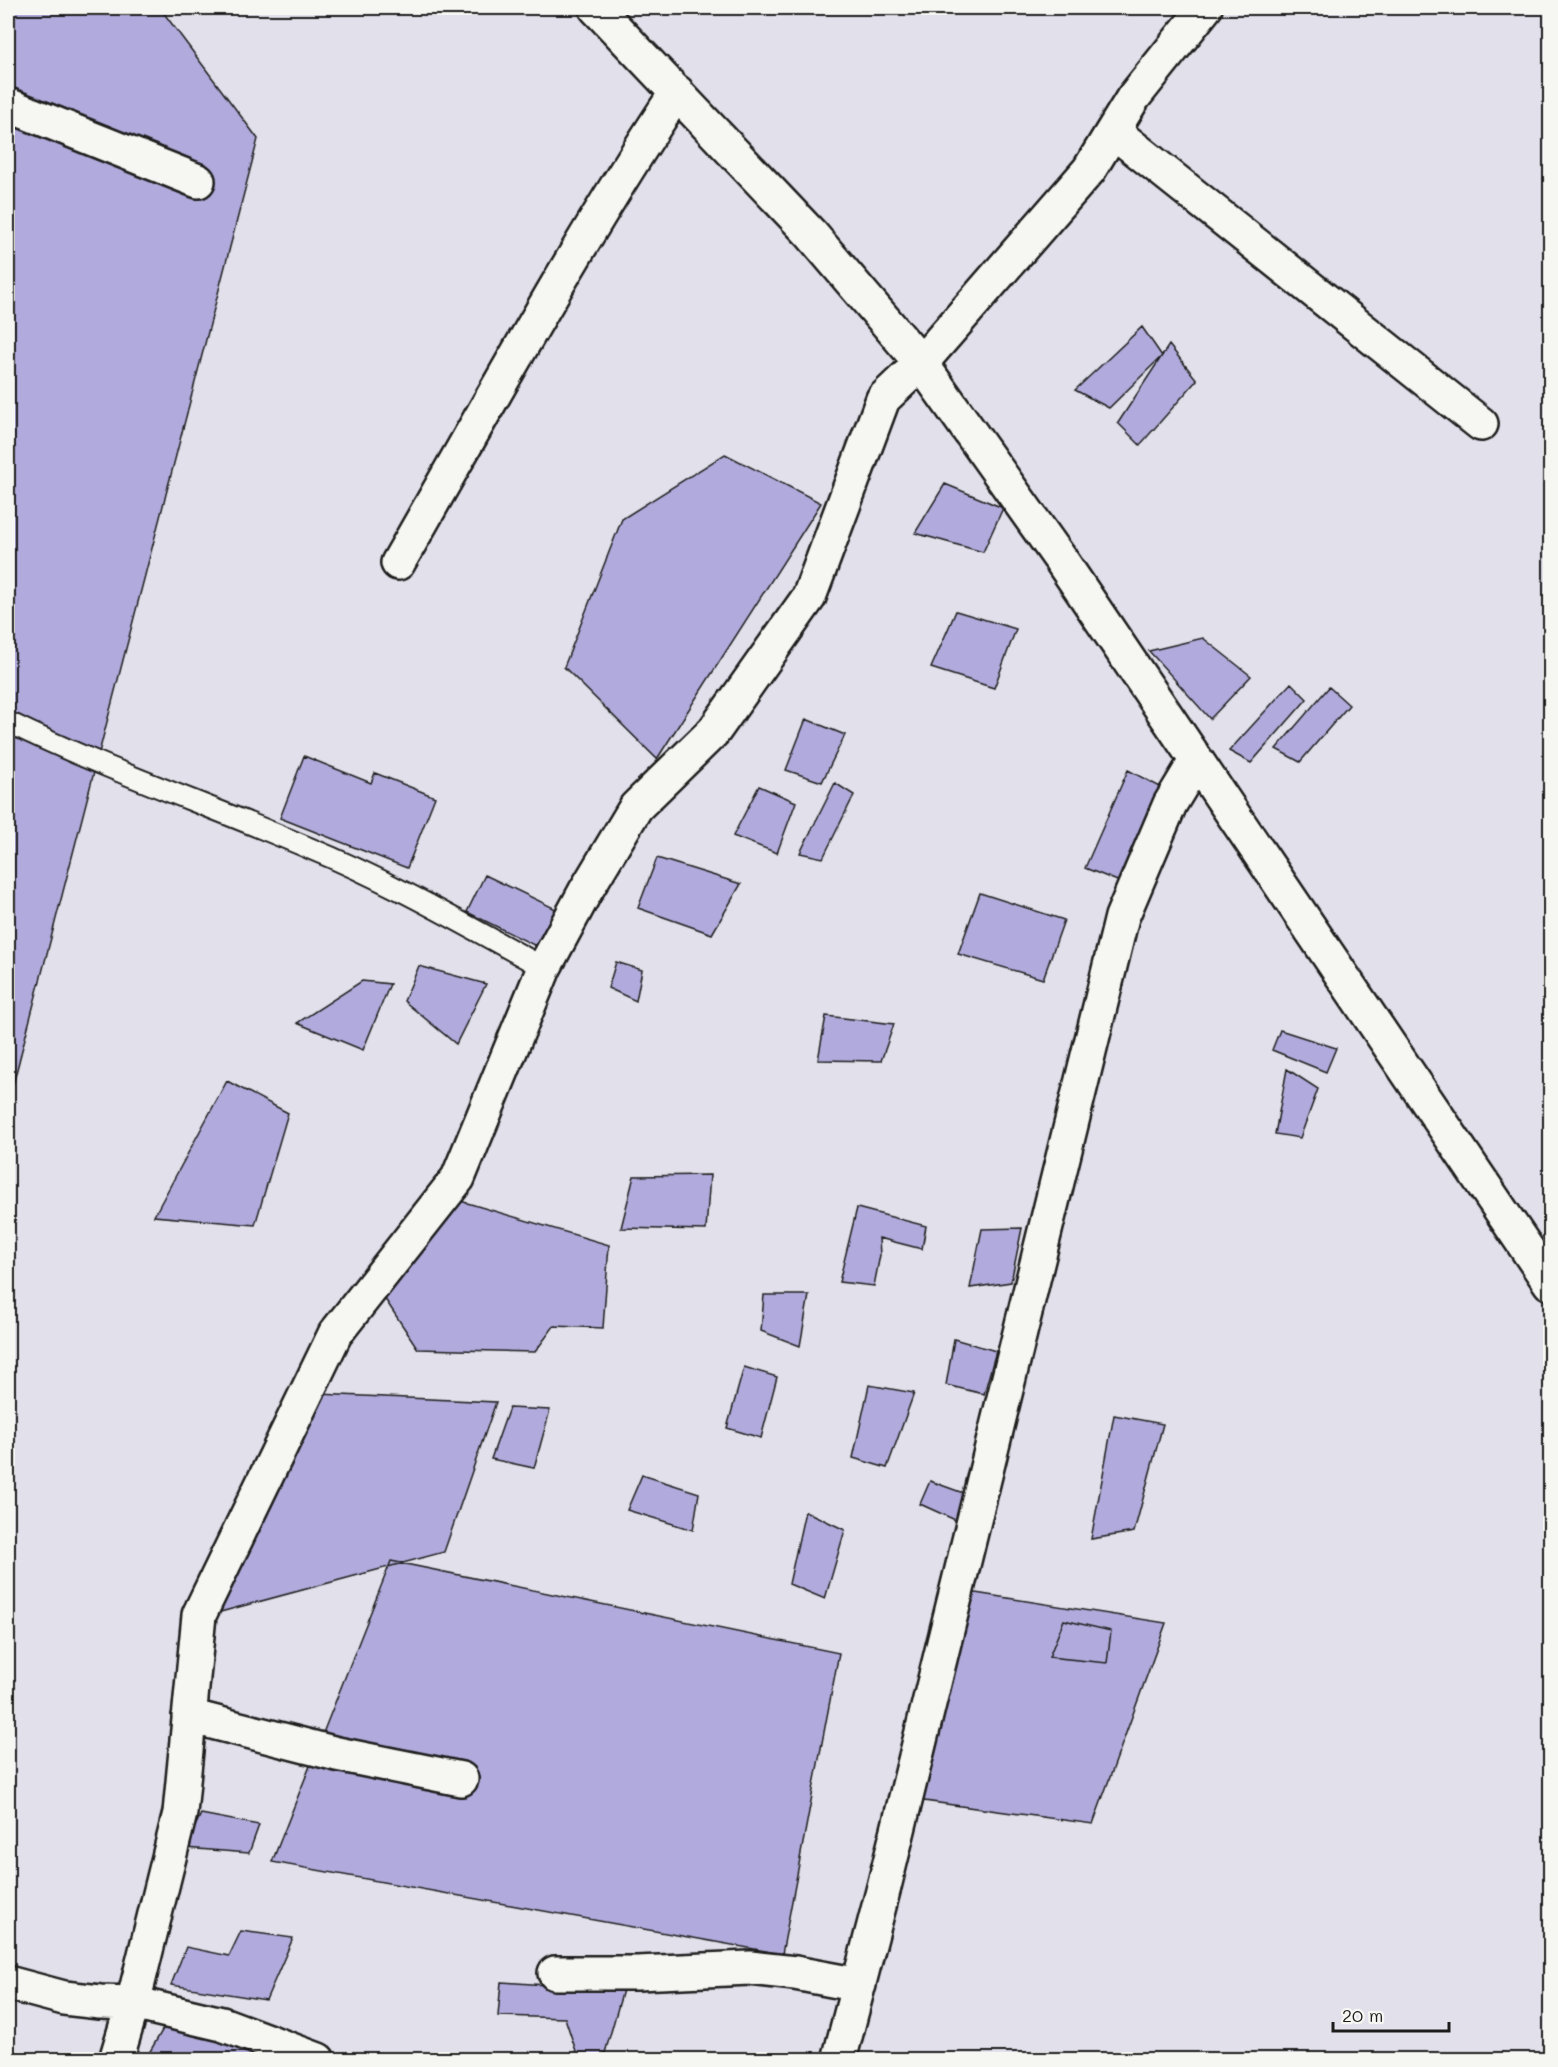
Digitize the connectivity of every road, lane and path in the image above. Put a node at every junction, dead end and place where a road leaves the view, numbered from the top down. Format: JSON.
{"nodes":[{"id":1,"x":596,"y":8,"type":"edge"},
{"id":2,"x":1205,"y":8,"type":"edge"},
{"id":3,"x":676,"y":92,"type":"junction"},
{"id":4,"x":8,"y":105,"type":"edge"},
{"id":5,"x":1113,"y":131,"type":"junction"},
{"id":6,"x":198,"y":181,"type":"dead end"},
{"id":7,"x":921,"y":363,"type":"junction"},
{"id":8,"x":1481,"y":424,"type":"dead end"},
{"id":9,"x":398,"y":564,"type":"dead end"},
{"id":10,"x":8,"y":722,"type":"edge"},
{"id":11,"x":1196,"y":761,"type":"junction"},
{"id":12,"x":544,"y":968,"type":"junction"},
{"id":13,"x":1551,"y":1283,"type":"edge"},
{"id":14,"x":189,"y":1716,"type":"junction"},
{"id":15,"x":461,"y":1779,"type":"dead end"},
{"id":16,"x":555,"y":1973,"type":"dead end"},
{"id":17,"x":8,"y":1983,"type":"edge"},
{"id":18,"x":859,"y":1985,"type":"junction"},
{"id":19,"x":133,"y":2003,"type":"junction"},
{"id":20,"x":116,"y":2060,"type":"edge"},
{"id":21,"x":318,"y":2060,"type":"edge"},
{"id":22,"x":839,"y":2060,"type":"edge"}],
"edges":[{"from":1,"to":3,"type":"street"},
{"from":2,"to":5,"type":"street"},
{"from":3,"to":7,"type":"street"},
{"from":3,"to":9,"type":"street"},
{"from":4,"to":6,"type":"street"},
{"from":5,"to":7,"type":"street"},
{"from":5,"to":8,"type":"street"},
{"from":7,"to":11,"type":"street"},
{"from":7,"to":12,"type":"street"},
{"from":10,"to":12,"type":"lane"},
{"from":11,"to":13,"type":"street"},
{"from":11,"to":18,"type":"street"},
{"from":12,"to":14,"type":"street"},
{"from":14,"to":15,"type":"street"},
{"from":14,"to":19,"type":"street"},
{"from":16,"to":18,"type":"street"},
{"from":17,"to":19,"type":"street"},
{"from":18,"to":22,"type":"street"},
{"from":19,"to":20,"type":"street"},
{"from":19,"to":21,"type":"street"}]}
